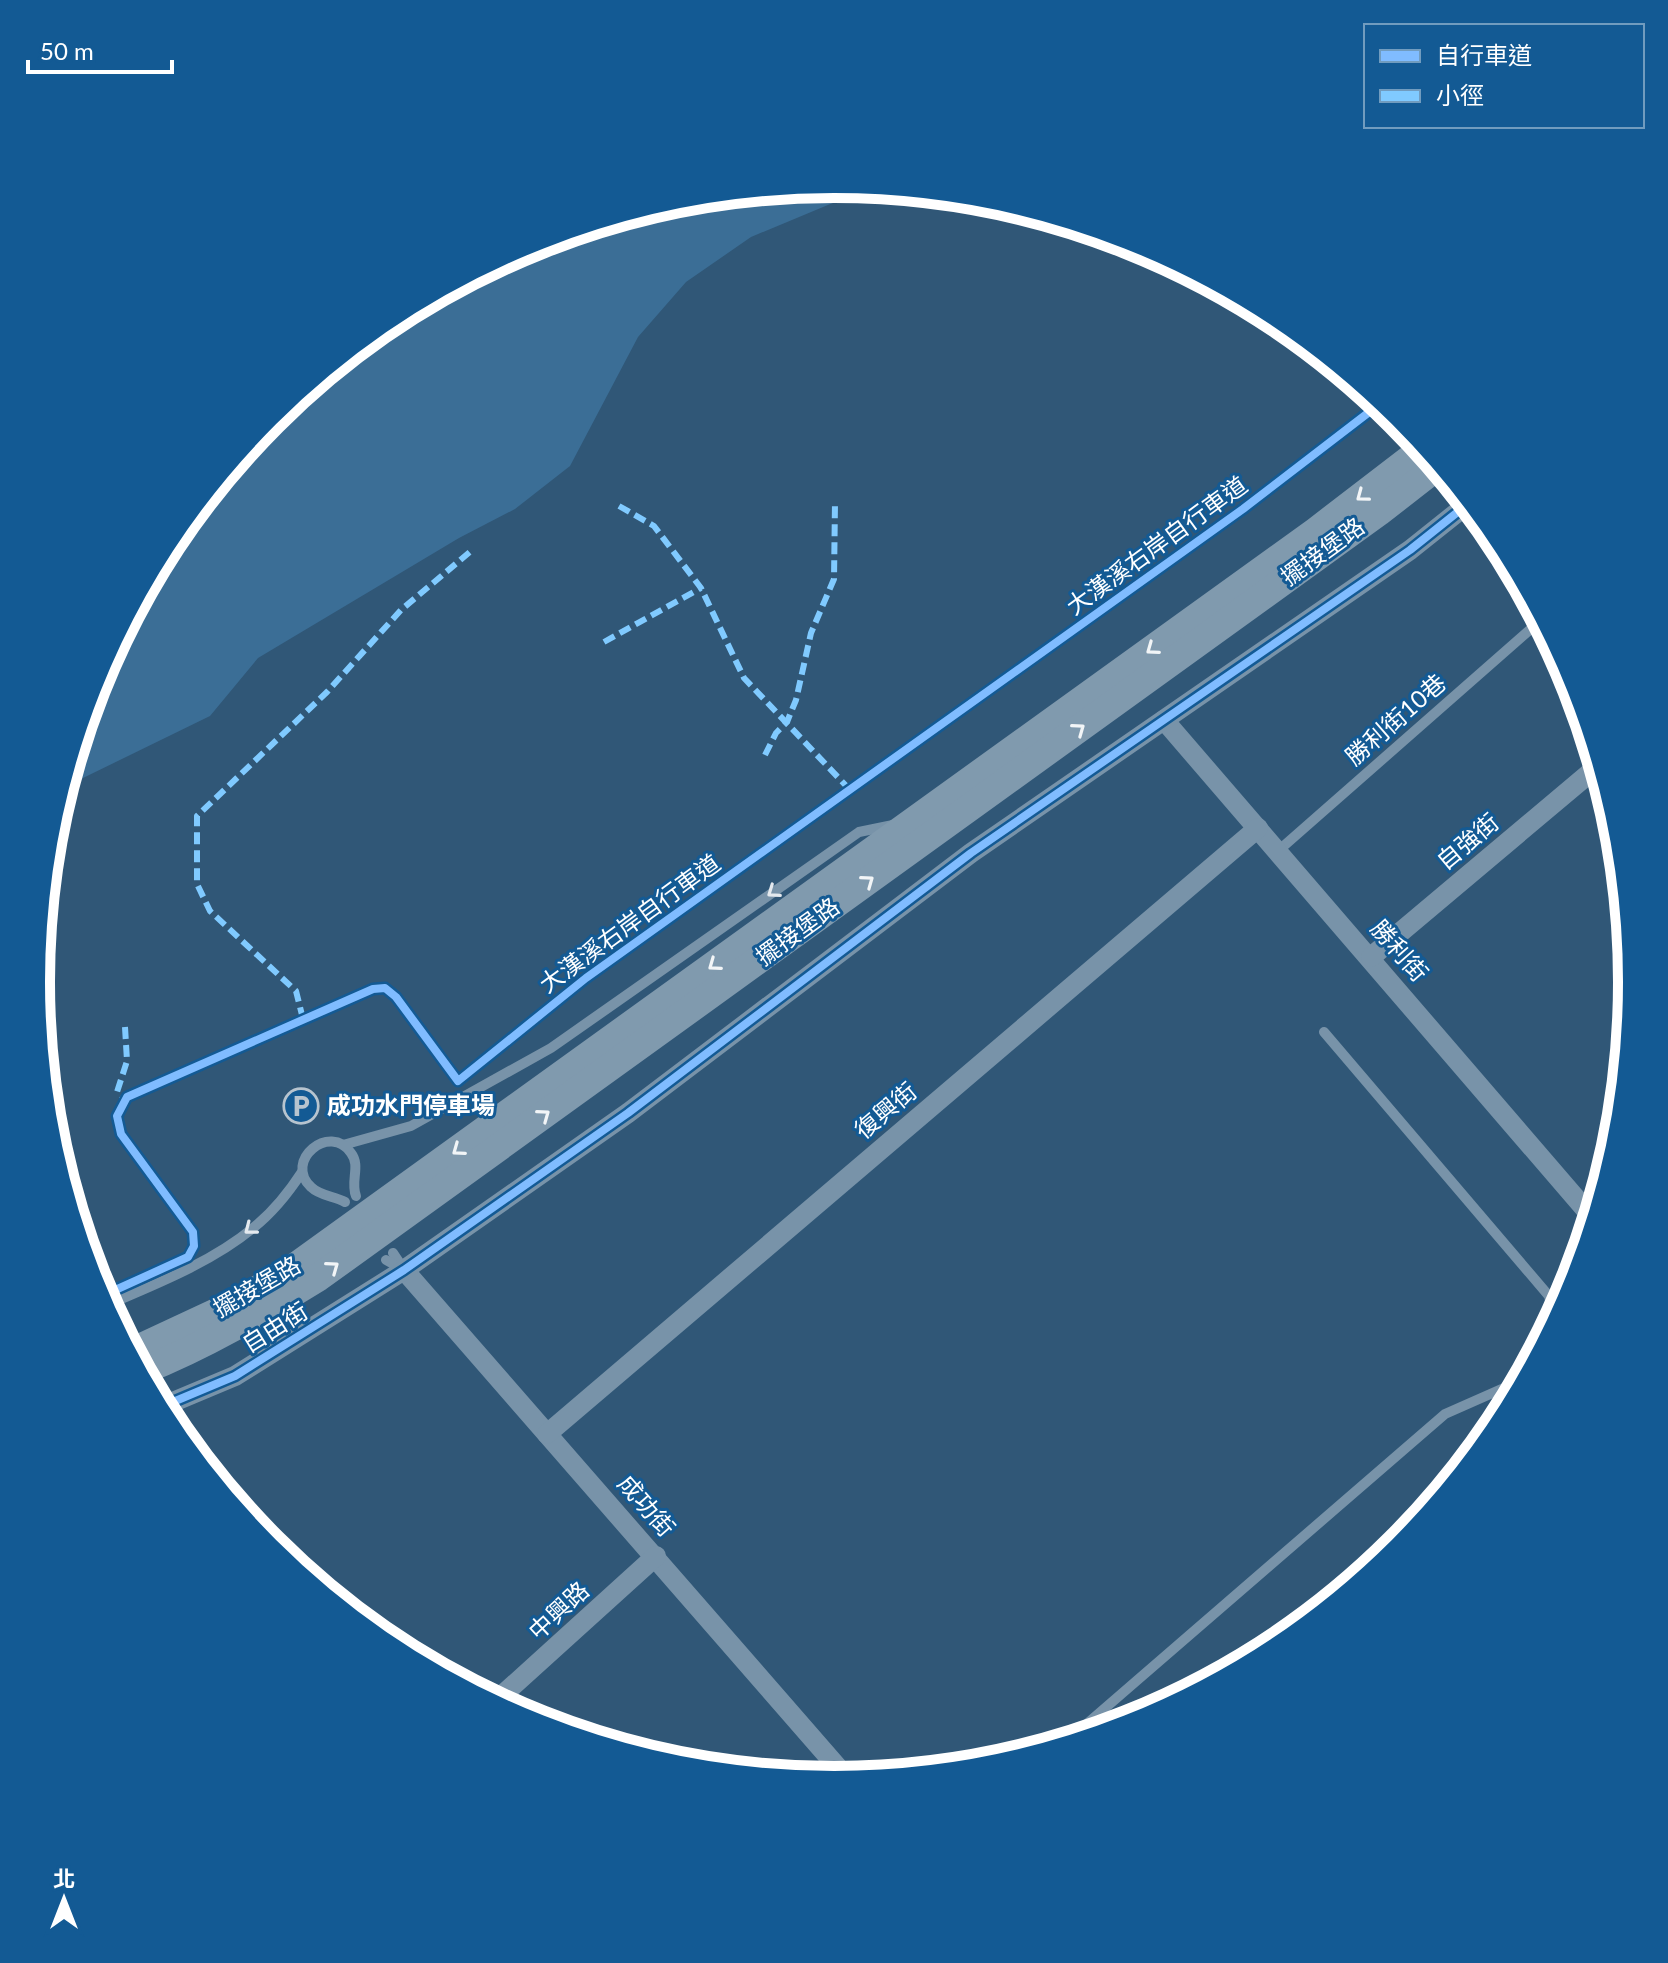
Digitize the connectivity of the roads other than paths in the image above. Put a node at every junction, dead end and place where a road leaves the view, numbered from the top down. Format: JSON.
{"nodes":[{"id":1,"x":1414,"y":455,"type":"edge"},
{"id":2,"x":1429,"y":473,"type":"edge"},
{"id":3,"x":1460,"y":510,"type":"edge"},
{"id":4,"x":1533,"y":627,"type":"edge"},
{"id":5,"x":1164,"y":720,"type":"junction"},
{"id":6,"x":1589,"y":773,"type":"edge"},
{"id":7,"x":915,"y":820,"type":"junction"},
{"id":8,"x":1258,"y":828,"type":"junction"},
{"id":9,"x":1278,"y":851,"type":"junction"},
{"id":10,"x":1371,"y":957,"type":"junction"},
{"id":11,"x":1324,"y":1032,"type":"dead end"},
{"id":12,"x":343,"y":1145,"type":"junction"},
{"id":13,"x":302,"y":1172,"type":"junction"},
{"id":14,"x":1584,"y":1208,"type":"edge"},
{"id":15,"x":394,"y":1261,"type":"junction"},
{"id":16,"x":118,"y":1300,"type":"edge"},
{"id":17,"x":1550,"y":1300,"type":"edge"},
{"id":18,"x":141,"y":1347,"type":"edge"},
{"id":19,"x":152,"y":1367,"type":"edge"},
{"id":20,"x":1504,"y":1388,"type":"edge"},
{"id":21,"x":173,"y":1402,"type":"edge"},
{"id":22,"x":547,"y":1434,"type":"junction"},
{"id":23,"x":656,"y":1556,"type":"junction"},
{"id":24,"x":505,"y":1693,"type":"edge"},
{"id":25,"x":1087,"y":1724,"type":"edge"},
{"id":26,"x":837,"y":1766,"type":"edge"}],
"edges":[{"from":1,"to":7,"type":"street","name":"擺接堡路","one_way":true},
{"from":19,"to":2,"type":"street","name":"擺接堡路","one_way":true},
{"from":3,"to":5,"type":"street","name":"自由街"},
{"from":4,"to":9,"type":"lane","name":"勝利街10巷"},
{"from":5,"to":8,"type":"street","name":"勝利街"},
{"from":5,"to":15,"type":"street","name":"自由街"},
{"from":6,"to":10,"type":"street","name":"自強街"},
{"from":7,"to":12,"type":"lane","one_way":true},
{"from":7,"to":18,"type":"street","name":"擺接堡路","one_way":true},
{"from":8,"to":9,"type":"street","name":"勝利街"},
{"from":8,"to":22,"type":"street","name":"復興街"},
{"from":9,"to":10,"type":"street","name":"勝利街"},
{"from":10,"to":14,"type":"street","name":"勝利街"},
{"from":11,"to":17,"type":"lane"},
{"from":12,"to":13,"type":"lane"},
{"from":12,"to":13,"type":"lane"},
{"from":13,"to":16,"type":"lane","one_way":true},
{"from":15,"to":21,"type":"street","name":"自由街"},
{"from":15,"to":22,"type":"street","name":"成功街"},
{"from":20,"to":25,"type":"lane"},
{"from":22,"to":23,"type":"street","name":"成功街"},
{"from":23,"to":24,"type":"street","name":"中興路"},
{"from":23,"to":26,"type":"street","name":"成功街"}]}
